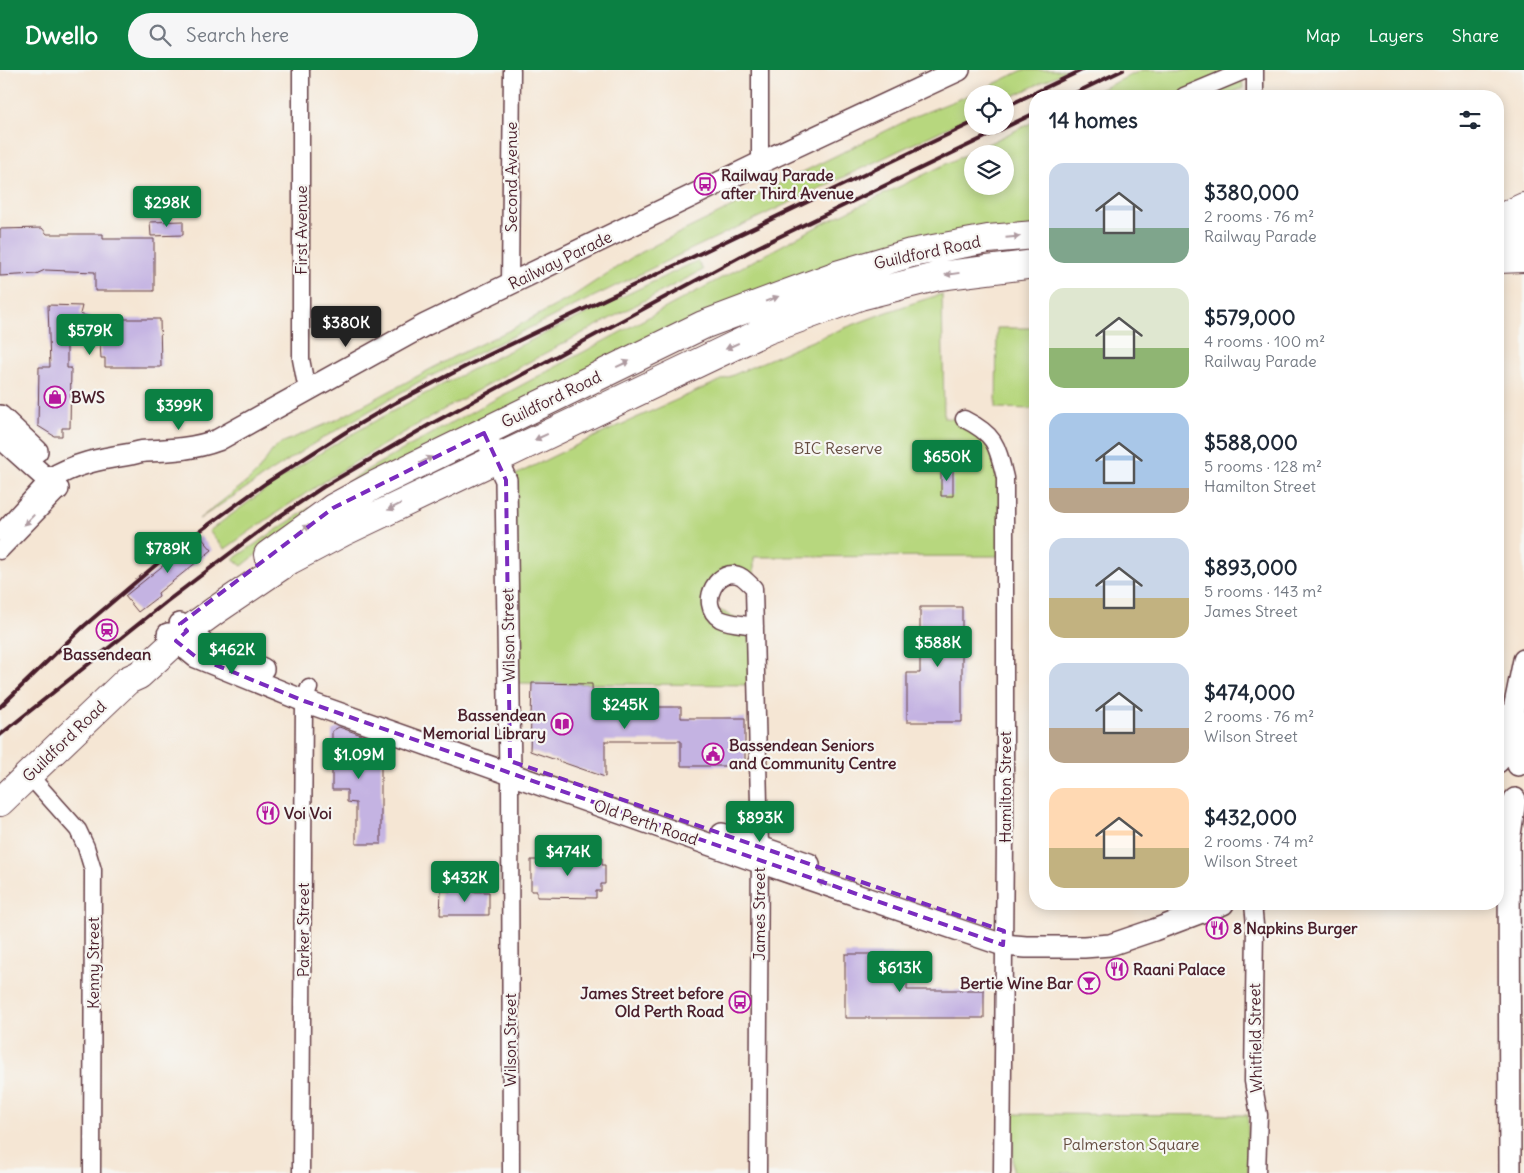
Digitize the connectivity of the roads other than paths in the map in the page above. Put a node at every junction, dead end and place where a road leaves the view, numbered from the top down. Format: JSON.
{"nodes":[{"id":1,"x":301,"y":70,"type":"edge"},
{"id":2,"x":512,"y":70,"type":"edge"},
{"id":3,"x":760,"y":70,"type":"edge"},
{"id":4,"x":959,"y":70,"type":"edge"},
{"id":5,"x":1246,"y":70,"type":"edge"},
{"id":6,"x":1255,"y":70,"type":"edge"},
{"id":7,"x":1198,"y":90,"type":"edge"},
{"id":8,"x":1255,"y":90,"type":"edge"},
{"id":9,"x":760,"y":163,"type":"junction"},
{"id":10,"x":1524,"y":207,"type":"edge"},
{"id":11,"x":1504,"y":216,"type":"edge"},
{"id":12,"x":1504,"y":232,"type":"edge"},
{"id":13,"x":1524,"y":233,"type":"edge"},
{"id":14,"x":1029,"y":236,"type":"edge"},
{"id":15,"x":1029,"y":265,"type":"edge"},
{"id":16,"x":510,"y":284,"type":"junction"},
{"id":17,"x":310,"y":389,"type":"junction"},
{"id":18,"x":0,"y":416,"type":"edge"},
{"id":19,"x":964,"y":419,"type":"dead end"},
{"id":20,"x":484,"y":433,"type":"junction"},
{"id":21,"x":0,"y":437,"type":"edge"},
{"id":22,"x":496,"y":458,"type":"junction"},
{"id":23,"x":59,"y":481,"type":"junction"},
{"id":24,"x":0,"y":533,"type":"edge"},
{"id":25,"x":0,"y":551,"type":"edge"},
{"id":26,"x":755,"y":626,"type":"dead end"},
{"id":27,"x":178,"y":633,"type":"junction"},
{"id":28,"x":1524,"y":660,"type":"edge"},
{"id":29,"x":307,"y":695,"type":"junction"},
{"id":30,"x":510,"y":768,"type":"junction"},
{"id":31,"x":28,"y":774,"type":"junction"},
{"id":32,"x":1513,"y":782,"type":"edge"},
{"id":33,"x":0,"y":802,"type":"edge"},
{"id":34,"x":760,"y":854,"type":"junction"},
{"id":35,"x":1169,"y":910,"type":"edge"},
{"id":36,"x":1207,"y":910,"type":"edge"},
{"id":37,"x":1254,"y":910,"type":"edge"},
{"id":38,"x":1004,"y":938,"type":"junction"},
{"id":39,"x":92,"y":1173,"type":"edge"},
{"id":40,"x":301,"y":1173,"type":"edge"},
{"id":41,"x":511,"y":1173,"type":"edge"},
{"id":42,"x":758,"y":1173,"type":"edge"},
{"id":43,"x":1002,"y":1173,"type":"edge"},
{"id":44,"x":1257,"y":1173,"type":"edge"},
{"id":45,"x":1510,"y":1173,"type":"edge"}],
"edges":[{"from":1,"to":17,"type":"street","name":"First Avenue"},
{"from":2,"to":16,"type":"street","name":"Second Avenue"},
{"from":3,"to":9,"type":"street"},
{"from":4,"to":9,"type":"street","name":"Railway Parade"},
{"from":5,"to":7,"type":"street"},
{"from":6,"to":8,"type":"street"},
{"from":9,"to":16,"type":"street","name":"Railway Parade"},
{"from":10,"to":11,"type":"highway"},
{"from":12,"to":13,"type":"highway"},
{"from":20,"to":14,"type":"highway","name":"Guildford Road","one_way":true},
{"from":15,"to":22,"type":"highway","name":"Guildford Road","one_way":true},
{"from":16,"to":17,"type":"street","name":"Railway Parade"},
{"from":17,"to":23,"type":"street","name":"Railway Parade"},
{"from":18,"to":23,"type":"street"},
{"from":19,"to":38,"type":"street","name":"Hamilton Street"},
{"from":20,"to":22,"type":"street","name":"Wilson Street"},
{"from":27,"to":20,"type":"highway","name":"Guildford Road","one_way":true},
{"from":21,"to":23,"type":"street"},
{"from":22,"to":27,"type":"highway","name":"Guildford Road","one_way":true},
{"from":22,"to":30,"type":"street","name":"Wilson Street"},
{"from":23,"to":24,"type":"street","name":"Railway Parade"},
{"from":23,"to":25,"type":"street","name":"Railway Parade","one_way":true},
{"from":26,"to":34,"type":"street","name":"James Street"},
{"from":27,"to":29,"type":"street","name":"Old Perth Road"},
{"from":27,"to":31,"type":"highway","name":"Guildford Road"},
{"from":28,"to":32,"type":"street"},
{"from":29,"to":30,"type":"street","name":"Old Perth Road"},
{"from":29,"to":40,"type":"street","name":"Parker Street"},
{"from":30,"to":34,"type":"street","name":"Old Perth Road"},
{"from":30,"to":41,"type":"street","name":"Wilson Street"},
{"from":31,"to":33,"type":"highway","name":"Guildford Road"},
{"from":31,"to":39,"type":"street","name":"Kenny Street"},
{"from":32,"to":45,"type":"street"},
{"from":34,"to":38,"type":"street","name":"Old Perth Road"},
{"from":34,"to":42,"type":"street","name":"James Street"},
{"from":35,"to":38,"type":"street","name":"Old Perth Road"},
{"from":36,"to":38,"type":"street","name":"Old Perth Road"},
{"from":37,"to":44,"type":"street","name":"Whitfield Street"},
{"from":38,"to":43,"type":"street","name":"Hamilton Street"}]}
